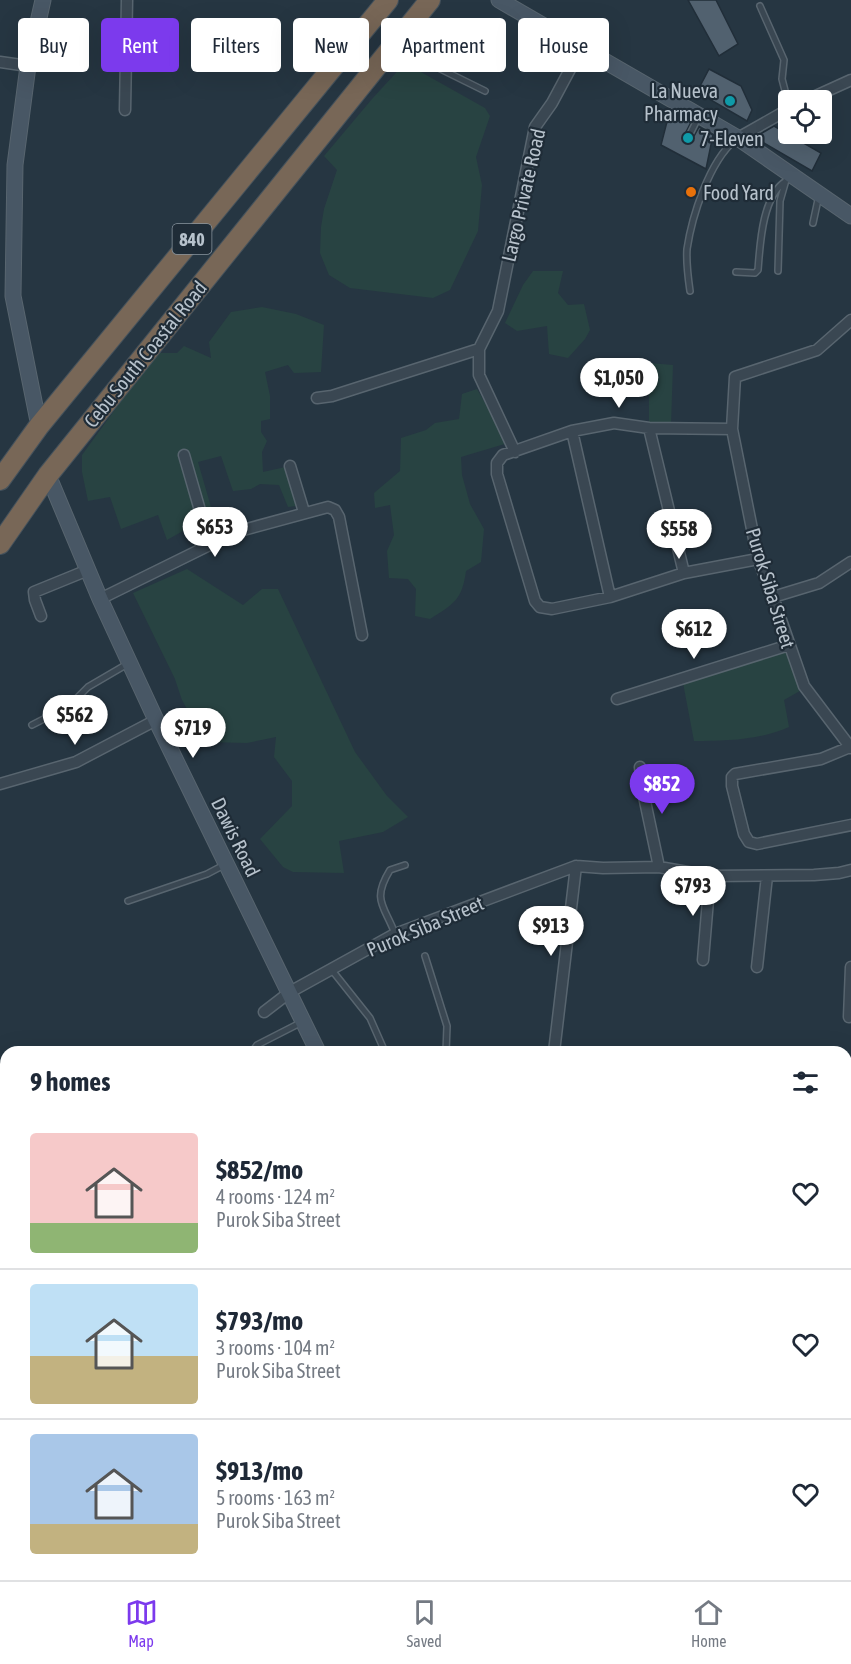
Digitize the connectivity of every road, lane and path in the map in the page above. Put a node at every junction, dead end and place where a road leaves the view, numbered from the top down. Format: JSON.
{"nodes":[{"id":1,"x":43,"y":0,"type":"edge"},
{"id":2,"x":127,"y":0,"type":"edge"},
{"id":3,"x":388,"y":0,"type":"edge"},
{"id":4,"x":430,"y":0,"type":"edge"},
{"id":5,"x":499,"y":0,"type":"edge"},
{"id":6,"x":760,"y":6,"type":"dead end"},
{"id":7,"x":39,"y":18,"type":"edge"},
{"id":8,"x":416,"y":18,"type":"edge"},
{"id":9,"x":531,"y":18,"type":"edge"},
{"id":10,"x":381,"y":61,"type":"edge"},
{"id":11,"x":0,"y":62,"type":"edge"},
{"id":12,"x":609,"y":63,"type":"edge"},
{"id":13,"x":18,"y":65,"type":"edge"},
{"id":14,"x":27,"y":72,"type":"edge"},
{"id":15,"x":446,"y":72,"type":"edge"},
{"id":16,"x":569,"y":72,"type":"edge"},
{"id":17,"x":851,"y":80,"type":"edge"},
{"id":18,"x":785,"y":90,"type":"edge"},
{"id":19,"x":829,"y":90,"type":"edge"},
{"id":20,"x":485,"y":91,"type":"dead end"},
{"id":21,"x":125,"y":110,"type":"dead end"},
{"id":22,"x":778,"y":114,"type":"edge"},
{"id":23,"x":699,"y":115,"type":"junction"},
{"id":24,"x":690,"y":134,"type":"dead end"},
{"id":25,"x":738,"y":138,"type":"junction"},
{"id":26,"x":787,"y":177,"type":"junction"},
{"id":27,"x":820,"y":194,"type":"junction"},
{"id":28,"x":851,"y":216,"type":"edge"},
{"id":29,"x":813,"y":223,"type":"dead end"},
{"id":30,"x":778,"y":271,"type":"dead end"},
{"id":31,"x":736,"y":272,"type":"dead end"},
{"id":32,"x":690,"y":291,"type":"dead end"},
{"id":33,"x":851,"y":320,"type":"edge"},
{"id":34,"x":479,"y":349,"type":"junction"},
{"id":35,"x":316,"y":398,"type":"dead end"},
{"id":36,"x":39,"y":426,"type":"junction"},
{"id":37,"x":649,"y":428,"type":"junction"},
{"id":38,"x":732,"y":429,"type":"junction"},
{"id":39,"x":572,"y":431,"type":"junction"},
{"id":40,"x":515,"y":452,"type":"junction"},
{"id":41,"x":184,"y":455,"type":"dead end"},
{"id":42,"x":290,"y":466,"type":"dead end"},
{"id":43,"x":48,"y":475,"type":"junction"},
{"id":44,"x":0,"y":480,"type":"edge"},
{"id":45,"x":304,"y":513,"type":"junction"},
{"id":46,"x":0,"y":544,"type":"edge"},
{"id":47,"x":210,"y":544,"type":"junction"},
{"id":48,"x":758,"y":559,"type":"junction"},
{"id":49,"x":851,"y":562,"type":"edge"},
{"id":50,"x":88,"y":570,"type":"junction"},
{"id":51,"x":684,"y":573,"type":"junction"},
{"id":52,"x":610,"y":597,"type":"junction"},
{"id":53,"x":773,"y":597,"type":"junction"},
{"id":54,"x":100,"y":599,"type":"junction"},
{"id":55,"x":41,"y":616,"type":"dead end"},
{"id":56,"x":362,"y":635,"type":"dead end"},
{"id":57,"x":789,"y":645,"type":"junction"},
{"id":58,"x":129,"y":663,"type":"junction"},
{"id":59,"x":617,"y":699,"type":"dead end"},
{"id":60,"x":156,"y":720,"type":"junction"},
{"id":61,"x":32,"y":725,"type":"dead end"},
{"id":62,"x":851,"y":748,"type":"edge"},
{"id":63,"x":640,"y":767,"type":"dead end"},
{"id":64,"x":0,"y":784,"type":"edge"},
{"id":65,"x":851,"y":825,"type":"edge"},
{"id":66,"x":226,"y":864,"type":"junction"},
{"id":67,"x":405,"y":865,"type":"dead end"},
{"id":68,"x":576,"y":866,"type":"junction"},
{"id":69,"x":659,"y":867,"type":"junction"},
{"id":70,"x":851,"y":870,"type":"edge"},
{"id":71,"x":710,"y":876,"type":"junction"},
{"id":72,"x":767,"y":876,"type":"junction"},
{"id":73,"x":128,"y":901,"type":"dead end"},
{"id":74,"x":395,"y":934,"type":"junction"},
{"id":75,"x":425,"y":956,"type":"dead end"},
{"id":76,"x":703,"y":960,"type":"dead end"},
{"id":77,"x":757,"y":967,"type":"dead end"},
{"id":78,"x":851,"y":967,"type":"edge"},
{"id":79,"x":331,"y":969,"type":"junction"},
{"id":80,"x":290,"y":992,"type":"junction"},
{"id":81,"x":264,"y":1012,"type":"dead end"},
{"id":82,"x":849,"y":1017,"type":"dead end"},
{"id":83,"x":304,"y":1021,"type":"junction"},
{"id":84,"x":256,"y":1046,"type":"edge"},
{"id":85,"x":315,"y":1046,"type":"edge"},
{"id":86,"x":382,"y":1046,"type":"edge"},
{"id":87,"x":446,"y":1046,"type":"edge"},
{"id":88,"x":555,"y":1046,"type":"edge"},
{"id":89,"x":0,"y":1214,"type":"edge"},
{"id":90,"x":0,"y":1220,"type":"edge"}],
"edges":[{"from":1,"to":7,"type":"street"},
{"from":2,"to":21,"type":"street"},
{"from":3,"to":36,"type":"highway","name":"Cebu South Coastal Road","number":"840"},
{"from":4,"to":8,"type":"highway","name":"Cebu South Coastal Road","number":"840"},
{"from":5,"to":9,"type":"street"},
{"from":6,"to":18,"type":"lane"},
{"from":10,"to":43,"type":"highway","name":"Cebu South Coastal Road","number":"840"},
{"from":11,"to":13,"type":"street"},
{"from":12,"to":23,"type":"street"},
{"from":14,"to":36,"type":"street"},
{"from":15,"to":20,"type":"lane"},
{"from":16,"to":34,"type":"street","name":"Largo Private Road"},
{"from":17,"to":19,"type":"street"},
{"from":22,"to":25,"type":"street"},
{"from":23,"to":24,"type":"lane"},
{"from":23,"to":25,"type":"street"},
{"from":25,"to":26,"type":"street"},
{"from":25,"to":32,"type":"lane"},
{"from":26,"to":27,"type":"street"},
{"from":26,"to":30,"type":"lane"},
{"from":26,"to":31,"type":"lane"},
{"from":27,"to":28,"type":"street"},
{"from":27,"to":29,"type":"lane"},
{"from":33,"to":38,"type":"street","name":"Purok Siba Street"},
{"from":34,"to":35,"type":"street"},
{"from":34,"to":40,"type":"street","name":"Largo Private Road"},
{"from":36,"to":44,"type":"highway","name":"Cebu South Coastal Road","number":"840"},
{"from":37,"to":38,"type":"street"},
{"from":37,"to":39,"type":"street"},
{"from":37,"to":51,"type":"street"},
{"from":38,"to":48,"type":"street","name":"Purok Siba Street"},
{"from":39,"to":40,"type":"street"},
{"from":39,"to":52,"type":"street"},
{"from":40,"to":52,"type":"street"},
{"from":41,"to":47,"type":"street"},
{"from":42,"to":45,"type":"street"},
{"from":43,"to":46,"type":"highway","name":"Cebu South Coastal Road","number":"840"},
{"from":43,"to":50,"type":"street","name":"Dawis Road"},
{"from":45,"to":47,"type":"street"},
{"from":45,"to":56,"type":"street"},
{"from":47,"to":54,"type":"street"},
{"from":48,"to":51,"type":"street"},
{"from":48,"to":53,"type":"street","name":"Purok Siba Street"},
{"from":49,"to":53,"type":"street"},
{"from":50,"to":54,"type":"street","name":"Dawis Road"},
{"from":50,"to":55,"type":"street"},
{"from":51,"to":52,"type":"street"},
{"from":53,"to":57,"type":"street","name":"Purok Siba Street"},
{"from":54,"to":58,"type":"street","name":"Dawis Road"},
{"from":57,"to":59,"type":"street"},
{"from":57,"to":62,"type":"street","name":"Purok Siba Street"},
{"from":58,"to":60,"type":"street","name":"Dawis Road"},
{"from":58,"to":61,"type":"lane"},
{"from":60,"to":64,"type":"street"},
{"from":60,"to":66,"type":"street","name":"Dawis Road"},
{"from":62,"to":65,"type":"street"},
{"from":63,"to":69,"type":"street"},
{"from":66,"to":73,"type":"lane"},
{"from":66,"to":80,"type":"street","name":"Dawis Road"},
{"from":67,"to":74,"type":"lane"},
{"from":68,"to":69,"type":"street","name":"Purok Siba Street"},
{"from":68,"to":74,"type":"street","name":"Purok Siba Street"},
{"from":68,"to":88,"type":"street"},
{"from":69,"to":71,"type":"street","name":"Purok Siba Street"},
{"from":70,"to":72,"type":"street","name":"Purok Siba Street"},
{"from":71,"to":72,"type":"street","name":"Purok Siba Street"},
{"from":71,"to":76,"type":"street"},
{"from":72,"to":77,"type":"street"},
{"from":74,"to":79,"type":"street","name":"Purok Siba Street"},
{"from":75,"to":87,"type":"lane"},
{"from":78,"to":82,"type":"street"},
{"from":79,"to":80,"type":"street","name":"Purok Siba Street"},
{"from":79,"to":86,"type":"lane"},
{"from":80,"to":81,"type":"street","name":"Purok Siba Street"},
{"from":80,"to":83,"type":"street","name":"Dawis Road"},
{"from":83,"to":84,"type":"lane"},
{"from":83,"to":85,"type":"street","name":"Dawis Road"},
{"from":89,"to":90,"type":"street"}]}
